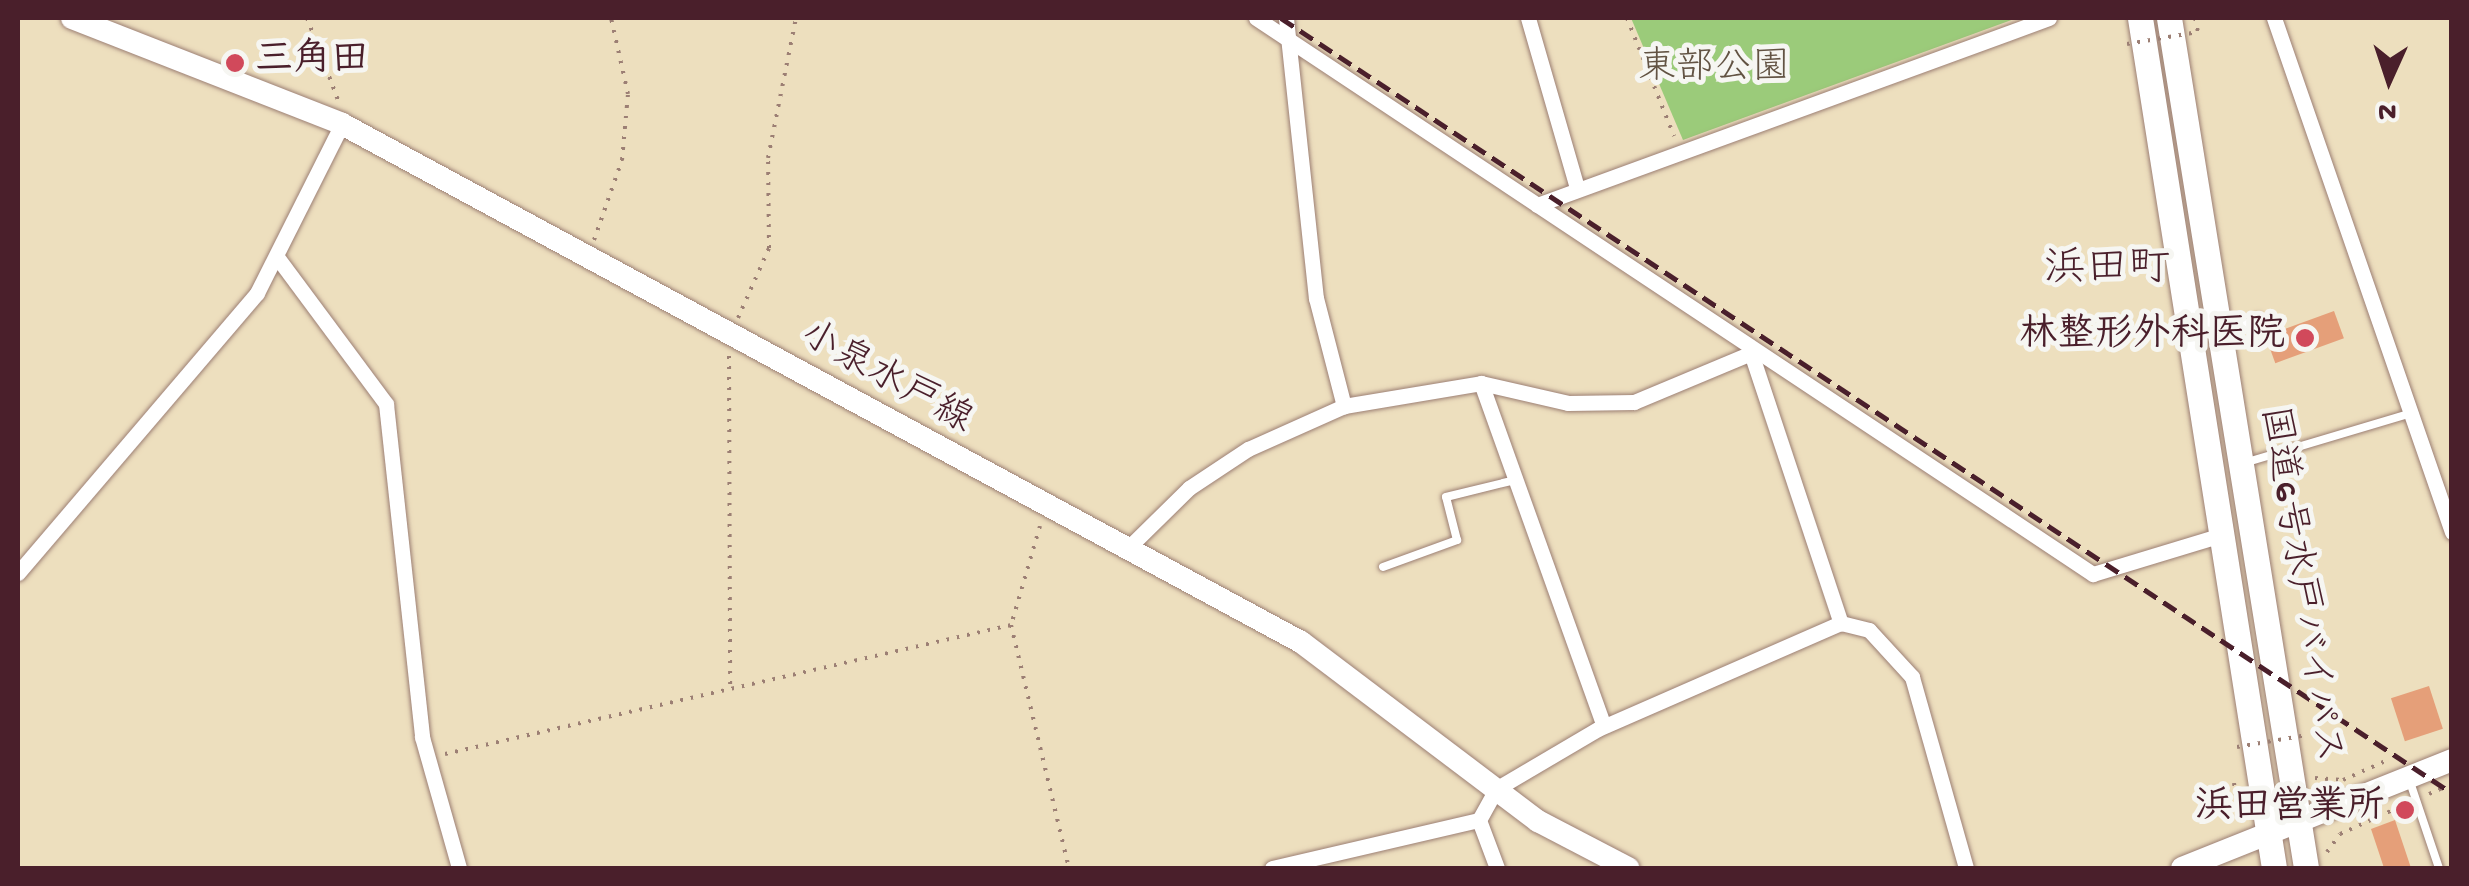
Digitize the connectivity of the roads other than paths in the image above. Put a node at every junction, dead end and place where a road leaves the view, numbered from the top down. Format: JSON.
{"nodes":[{"id":1,"x":72,"y":18,"type":"edge"},
{"id":2,"x":1256,"y":18,"type":"edge"},
{"id":3,"x":1286,"y":18,"type":"edge"},
{"id":4,"x":1528,"y":18,"type":"edge"},
{"id":5,"x":2049,"y":18,"type":"edge"},
{"id":6,"x":2140,"y":18,"type":"edge"},
{"id":7,"x":2169,"y":18,"type":"edge"},
{"id":8,"x":2274,"y":18,"type":"edge"},
{"id":9,"x":1290,"y":38,"type":"junction"},
{"id":10,"x":342,"y":124,"type":"junction"},
{"id":11,"x":1577,"y":188,"type":"junction"},
{"id":12,"x":1538,"y":205,"type":"junction"},
{"id":13,"x":278,"y":257,"type":"junction"},
{"id":14,"x":2259,"y":318,"type":"dead end"},
{"id":15,"x":2220,"y":335,"type":"junction"},
{"id":16,"x":1752,"y":353,"type":"junction"},
{"id":17,"x":1481,"y":383,"type":"junction"},
{"id":18,"x":1344,"y":406,"type":"junction"},
{"id":19,"x":2412,"y":413,"type":"junction"},
{"id":20,"x":2240,"y":464,"type":"junction"},
{"id":21,"x":1515,"y":480,"type":"junction"},
{"id":22,"x":2452,"y":532,"type":"edge"},
{"id":23,"x":2221,"y":535,"type":"junction"},
{"id":24,"x":1127,"y":549,"type":"junction"},
{"id":25,"x":1383,"y":567,"type":"dead end"},
{"id":26,"x":18,"y":573,"type":"edge"},
{"id":27,"x":1840,"y":623,"type":"junction"},
{"id":28,"x":1604,"y":726,"type":"junction"},
{"id":29,"x":2452,"y":760,"type":"edge"},
{"id":30,"x":1496,"y":789,"type":"junction"},
{"id":31,"x":2413,"y":789,"type":"junction"},
{"id":32,"x":1479,"y":820,"type":"junction"},
{"id":33,"x":2300,"y":824,"type":"junction"},
{"id":34,"x":2268,"y":836,"type":"junction"},
{"id":35,"x":459,"y":868,"type":"edge"},
{"id":36,"x":1272,"y":868,"type":"edge"},
{"id":37,"x":1496,"y":868,"type":"edge"},
{"id":38,"x":1628,"y":868,"type":"edge"},
{"id":39,"x":1966,"y":868,"type":"edge"},
{"id":40,"x":2182,"y":868,"type":"edge"},
{"id":41,"x":2274,"y":868,"type":"edge"},
{"id":42,"x":2306,"y":868,"type":"edge"},
{"id":43,"x":2439,"y":868,"type":"edge"}],
"edges":[{"from":1,"to":10,"type":"main road","name":"小泉水戸線"},
{"from":2,"to":9,"type":"street"},
{"from":3,"to":9,"type":"street"},
{"from":4,"to":11,"type":"street"},
{"from":5,"to":11,"type":"street"},
{"from":6,"to":23,"type":"highway","name":"国道6号水戸バイパス"},
{"from":7,"to":15,"type":"highway","name":"国道6号水戸バイパス"},
{"from":8,"to":19,"type":"street"},
{"from":9,"to":12,"type":"street"},
{"from":9,"to":18,"type":"street"},
{"from":10,"to":13,"type":"street"},
{"from":10,"to":24,"type":"main road","name":"小泉水戸線"},
{"from":11,"to":12,"type":"street"},
{"from":12,"to":16,"type":"street"},
{"from":13,"to":26,"type":"street"},
{"from":13,"to":35,"type":"street"},
{"from":14,"to":15,"type":"lane"},
{"from":15,"to":20,"type":"highway","name":"国道6号水戸バイパス"},
{"from":16,"to":17,"type":"street"},
{"from":16,"to":23,"type":"street"},
{"from":16,"to":27,"type":"street"},
{"from":17,"to":18,"type":"street"},
{"from":17,"to":21,"type":"street"},
{"from":18,"to":24,"type":"street"},
{"from":19,"to":20,"type":"lane"},
{"from":19,"to":22,"type":"street"},
{"from":20,"to":33,"type":"highway","name":"国道6号水戸バイパス"},
{"from":21,"to":25,"type":"lane"},
{"from":21,"to":28,"type":"street"},
{"from":23,"to":34,"type":"highway","name":"国道6号水戸バイパス"},
{"from":24,"to":30,"type":"main road","name":"小泉水戸線"},
{"from":27,"to":28,"type":"street"},
{"from":27,"to":39,"type":"street"},
{"from":28,"to":30,"type":"street"},
{"from":29,"to":31,"type":"main road"},
{"from":30,"to":32,"type":"street"},
{"from":30,"to":38,"type":"main road","name":"小泉水戸線"},
{"from":31,"to":33,"type":"main road"},
{"from":31,"to":43,"type":"lane"},
{"from":32,"to":36,"type":"street"},
{"from":32,"to":37,"type":"street"},
{"from":33,"to":34,"type":"main road"},
{"from":33,"to":42,"type":"highway","name":"国道6号水戸バイパス"},
{"from":34,"to":40,"type":"main road"},
{"from":34,"to":41,"type":"highway","name":"国道6号水戸バイパス"}]}
